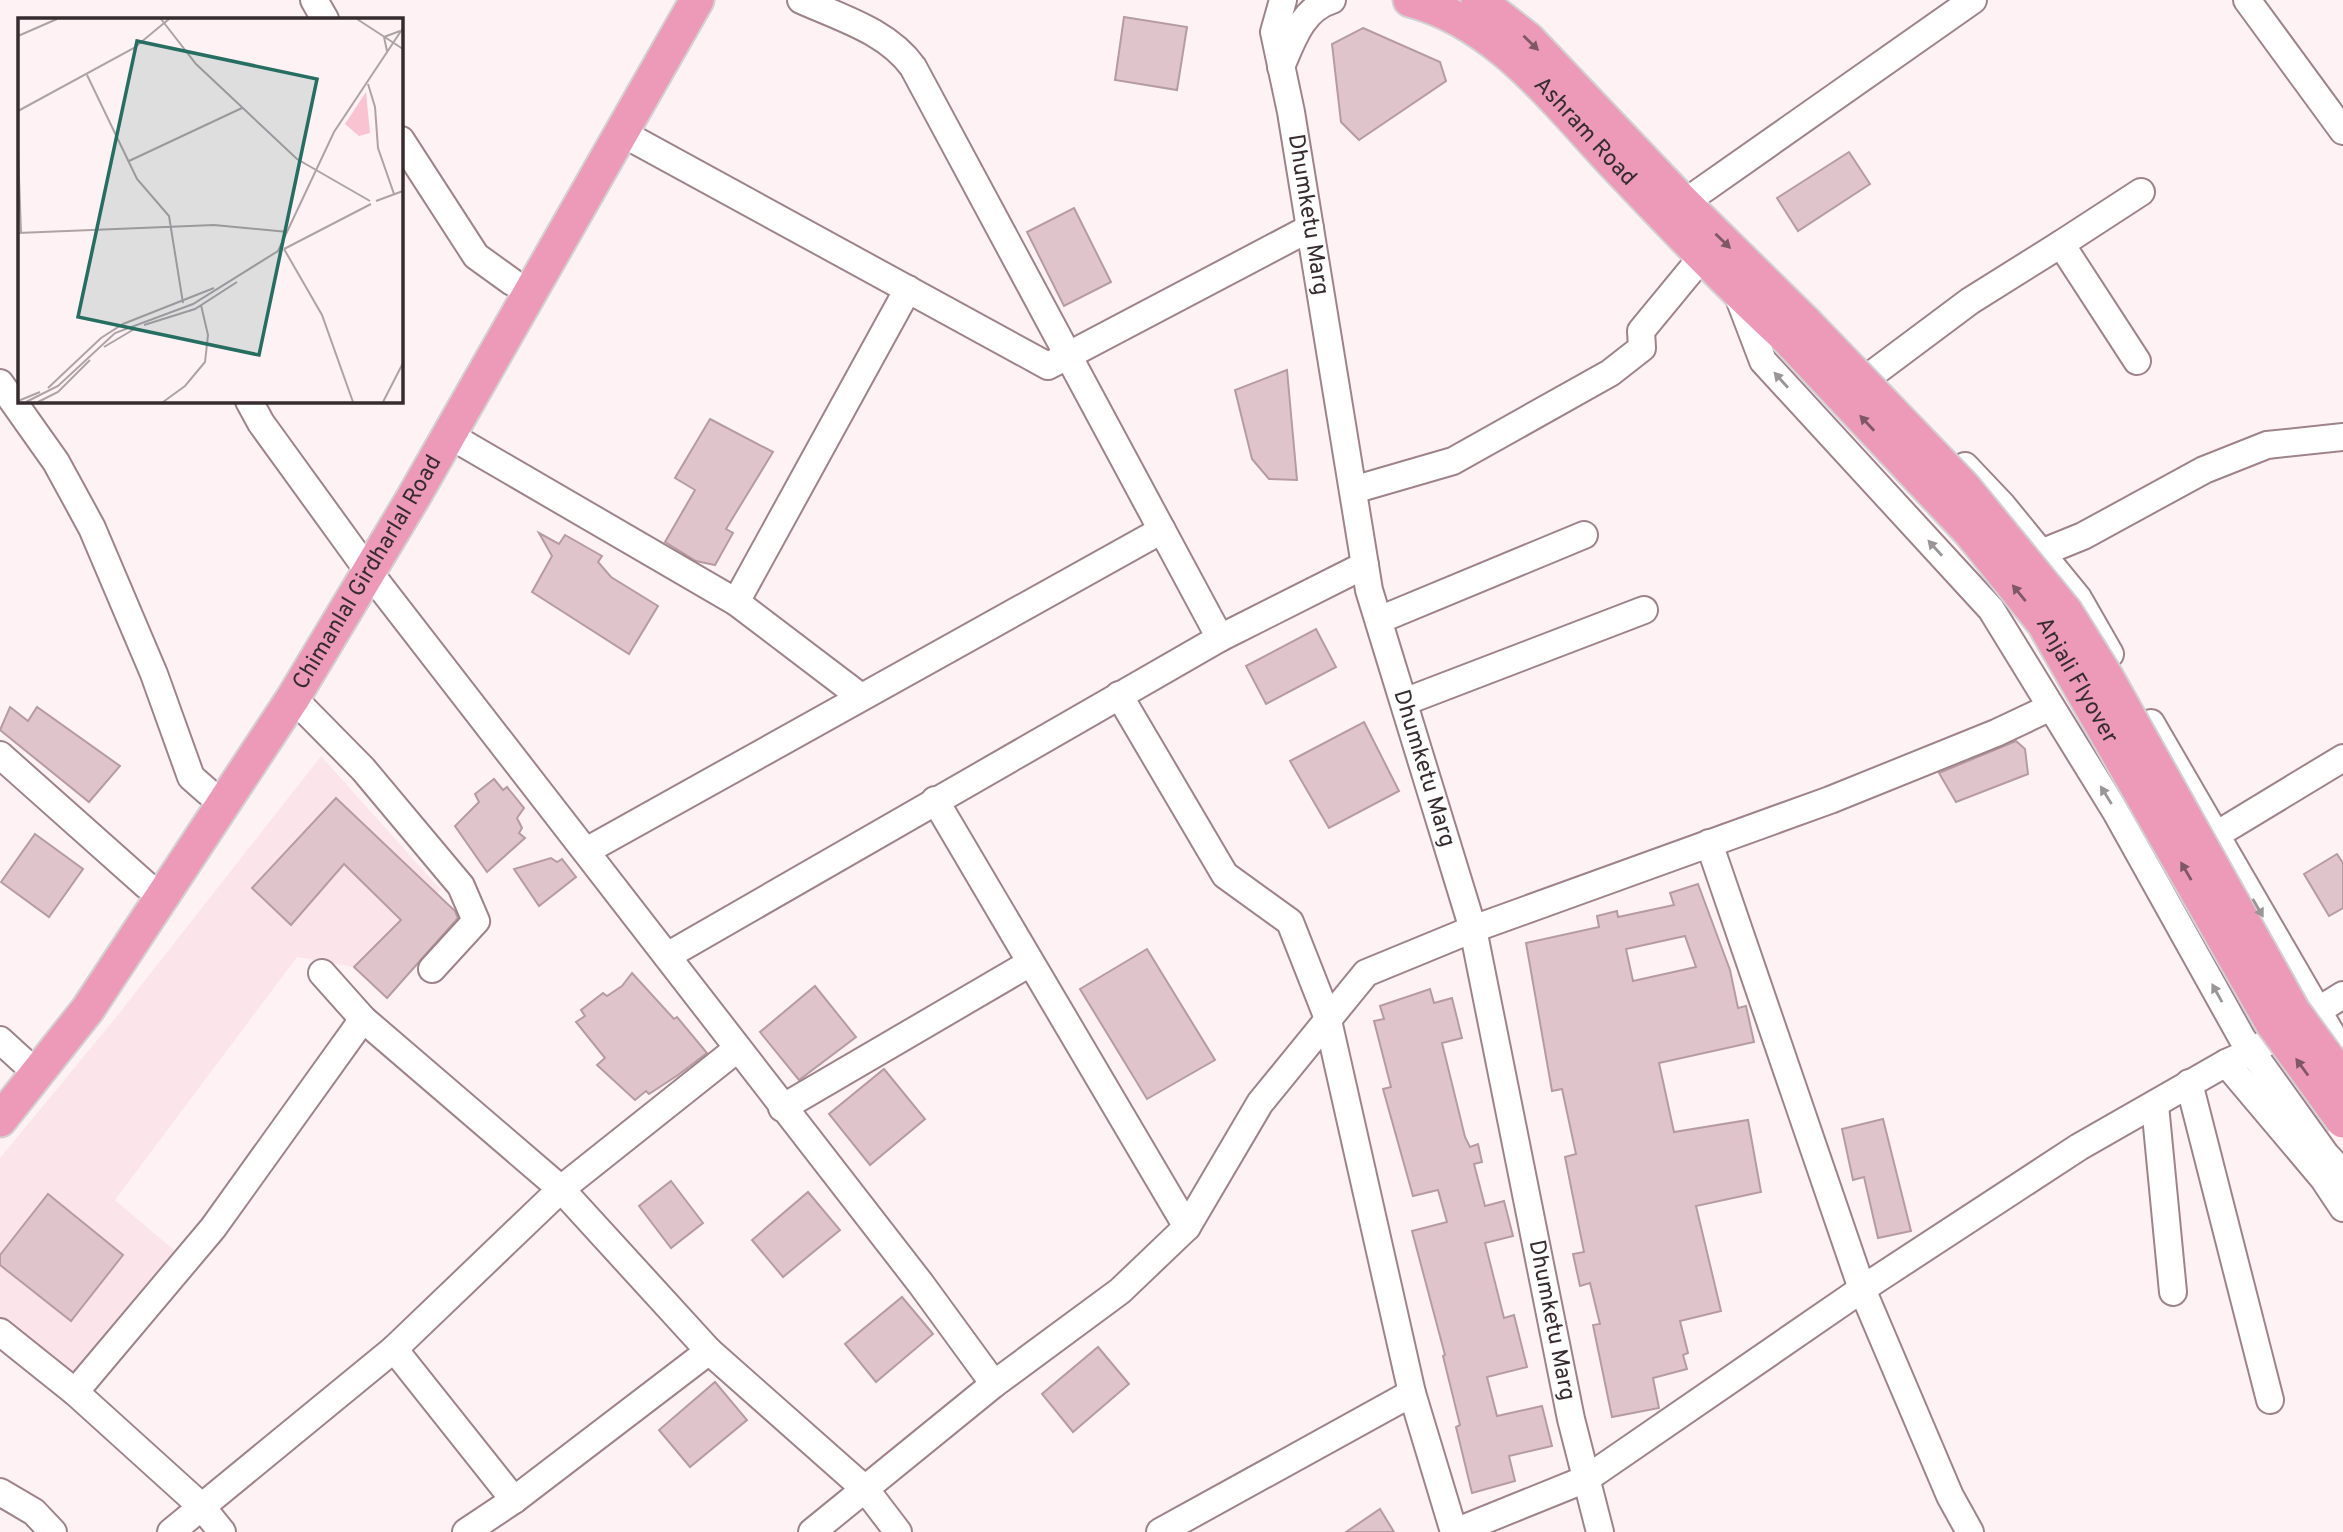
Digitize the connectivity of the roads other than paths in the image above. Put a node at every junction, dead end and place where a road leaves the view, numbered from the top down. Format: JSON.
{"nodes":[{"id":1,"x":314,"y":0,"type":"edge"},
{"id":2,"x":676,"y":0,"type":"edge"},
{"id":3,"x":696,"y":0,"type":"edge"},
{"id":4,"x":801,"y":0,"type":"edge"},
{"id":5,"x":1283,"y":0,"type":"edge"},
{"id":6,"x":1332,"y":0,"type":"edge"},
{"id":7,"x":1478,"y":0,"type":"edge"},
{"id":8,"x":1973,"y":0,"type":"edge"},
{"id":9,"x":2247,"y":0,"type":"edge"},
{"id":10,"x":1427,"y":2,"type":"edge"},
{"id":11,"x":324,"y":18,"type":"edge"},
{"id":12,"x":1281,"y":67,"type":"junction"},
{"id":13,"x":2343,"y":131,"type":"edge"},
{"id":14,"x":622,"y":133,"type":"junction"},
{"id":15,"x":402,"y":142,"type":"edge"},
{"id":16,"x":2141,"y":192,"type":"dead end"},
{"id":17,"x":1684,"y":202,"type":"junction"},
{"id":18,"x":1310,"y":228,"type":"junction"},
{"id":19,"x":2061,"y":244,"type":"junction"},
{"id":20,"x":1702,"y":257,"type":"junction"},
{"id":21,"x":512,"y":282,"type":"junction"},
{"id":22,"x":908,"y":289,"type":"junction"},
{"id":23,"x":1737,"y":293,"type":"junction"},
{"id":24,"x":1793,"y":321,"type":"junction"},
{"id":25,"x":1067,"y":356,"type":"junction"},
{"id":26,"x":2137,"y":361,"type":"dead end"},
{"id":27,"x":1875,"y":372,"type":"junction"},
{"id":28,"x":0,"y":383,"type":"edge"},
{"id":29,"x":250,"y":402,"type":"edge"},
{"id":30,"x":449,"y":435,"type":"junction"},
{"id":31,"x":2343,"y":437,"type":"edge"},
{"id":32,"x":1353,"y":490,"type":"junction"},
{"id":33,"x":1162,"y":530,"type":"junction"},
{"id":34,"x":1584,"y":535,"type":"dead end"},
{"id":35,"x":2041,"y":553,"type":"junction"},
{"id":36,"x":363,"y":564,"type":"junction"},
{"id":37,"x":1365,"y":565,"type":"junction"},
{"id":38,"x":736,"y":602,"type":"junction"},
{"id":39,"x":1644,"y":610,"type":"dead end"},
{"id":40,"x":1379,"y":620,"type":"junction"},
{"id":41,"x":1220,"y":638,"type":"junction"},
{"id":42,"x":1119,"y":695,"type":"junction"},
{"id":43,"x":861,"y":697,"type":"junction"},
{"id":44,"x":293,"y":698,"type":"junction"},
{"id":45,"x":1404,"y":702,"type":"junction"},
{"id":46,"x":2051,"y":706,"type":"junction"},
{"id":47,"x":0,"y":755,"type":"edge"},
{"id":48,"x":2343,"y":758,"type":"edge"},
{"id":49,"x":208,"y":792,"type":"junction"},
{"id":50,"x":935,"y":800,"type":"junction"},
{"id":51,"x":2216,"y":835,"type":"junction"},
{"id":52,"x":1709,"y":844,"type":"junction"},
{"id":53,"x":586,"y":851,"type":"junction"},
{"id":54,"x":146,"y":885,"type":"junction"},
{"id":55,"x":1473,"y":929,"type":"junction"},
{"id":56,"x":667,"y":956,"type":"junction"},
{"id":57,"x":1030,"y":963,"type":"junction"},
{"id":58,"x":432,"y":968,"type":"dead end"},
{"id":59,"x":322,"y":973,"type":"dead end"},
{"id":60,"x":2343,"y":995,"type":"edge"},
{"id":61,"x":2316,"y":1010,"type":"junction"},
{"id":62,"x":1327,"y":1016,"type":"junction"},
{"id":63,"x":363,"y":1019,"type":"junction"},
{"id":64,"x":737,"y":1049,"type":"junction"},
{"id":65,"x":11,"y":1050,"type":"edge"},
{"id":66,"x":2253,"y":1051,"type":"junction"},
{"id":67,"x":2343,"y":1054,"type":"edge"},
{"id":68,"x":2226,"y":1063,"type":"junction"},
{"id":69,"x":2343,"y":1079,"type":"edge"},
{"id":70,"x":2189,"y":1083,"type":"junction"},
{"id":71,"x":0,"y":1090,"type":"edge"},
{"id":72,"x":2155,"y":1105,"type":"junction"},
{"id":73,"x":782,"y":1108,"type":"junction"},
{"id":74,"x":0,"y":1119,"type":"edge"},
{"id":75,"x":2343,"y":1121,"type":"edge"},
{"id":76,"x":2343,"y":1173,"type":"edge"},
{"id":77,"x":561,"y":1189,"type":"junction"},
{"id":78,"x":2343,"y":1208,"type":"edge"},
{"id":79,"x":1187,"y":1227,"type":"junction"},
{"id":80,"x":1862,"y":1289,"type":"junction"},
{"id":81,"x":2173,"y":1292,"type":"dead end"},
{"id":82,"x":0,"y":1332,"type":"edge"},
{"id":83,"x":394,"y":1349,"type":"junction"},
{"id":84,"x":709,"y":1351,"type":"junction"},
{"id":85,"x":994,"y":1384,"type":"junction"},
{"id":86,"x":75,"y":1392,"type":"junction"},
{"id":87,"x":1412,"y":1393,"type":"junction"},
{"id":88,"x":2270,"y":1400,"type":"dead end"},
{"id":89,"x":1586,"y":1479,"type":"junction"},
{"id":90,"x":866,"y":1490,"type":"junction"},
{"id":91,"x":0,"y":1492,"type":"edge"},
{"id":92,"x":514,"y":1500,"type":"junction"},
{"id":93,"x":201,"y":1506,"type":"junction"},
{"id":94,"x":53,"y":1532,"type":"edge"},
{"id":95,"x":171,"y":1532,"type":"edge"},
{"id":96,"x":222,"y":1532,"type":"edge"},
{"id":97,"x":466,"y":1532,"type":"edge"},
{"id":98,"x":811,"y":1532,"type":"edge"},
{"id":99,"x":898,"y":1532,"type":"edge"},
{"id":100,"x":1160,"y":1532,"type":"edge"},
{"id":101,"x":1454,"y":1532,"type":"edge"},
{"id":102,"x":1600,"y":1532,"type":"edge"},
{"id":103,"x":1969,"y":1532,"type":"edge"}],
"edges":[{"from":1,"to":11,"type":"street"},
{"from":2,"to":21,"type":"main road","name":"Chimanlal Girdharlal Road"},
{"from":3,"to":14,"type":"main road","name":"Chimanlal Girdharlal Road"},
{"from":4,"to":25,"type":"street"},
{"from":5,"to":12,"type":"street","name":"Dhumketu Marg"},
{"from":6,"to":12,"type":"street"},
{"from":7,"to":17,"type":"main road","name":"Ashram Road","one_way":true},
{"from":8,"to":17,"type":"street"},
{"from":9,"to":13,"type":"street"},
{"from":10,"to":20,"type":"main road","name":"Ashram Road"},
{"from":12,"to":18,"type":"street","name":"Dhumketu Marg"},
{"from":14,"to":22,"type":"street"},
{"from":14,"to":30,"type":"main road","name":"Chimanlal Girdharlal Road"},
{"from":15,"to":21,"type":"street"},
{"from":16,"to":19,"type":"street"},
{"from":17,"to":24,"type":"main road","name":"Ashram Road","one_way":true},
{"from":18,"to":25,"type":"street"},
{"from":18,"to":32,"type":"street","name":"Dhumketu Marg"},
{"from":19,"to":26,"type":"street"},
{"from":19,"to":27,"type":"street"},
{"from":20,"to":23,"type":"main road","name":"Ashram Road"},
{"from":20,"to":32,"type":"street"},
{"from":21,"to":36,"type":"main road","name":"Chimanlal Girdharlal Road"},
{"from":22,"to":25,"type":"street"},
{"from":22,"to":38,"type":"street"},
{"from":23,"to":24,"type":"main road","name":"Anjali Flyover"},
{"from":46,"to":23,"type":"street","one_way":true},
{"from":24,"to":27,"type":"street"},
{"from":24,"to":69,"type":"main road","name":"Anjali Flyover","bridge":true},
{"from":75,"to":24,"type":"main road","name":"Anjali Flyover","one_way":true,"bridge":true},
{"from":25,"to":33,"type":"street"},
{"from":27,"to":35,"type":"street"},
{"from":28,"to":49,"type":"street"},
{"from":29,"to":36,"type":"street"},
{"from":30,"to":36,"type":"main road","name":"Chimanlal Girdharlal Road"},
{"from":30,"to":38,"type":"street"},
{"from":31,"to":35,"type":"street"},
{"from":32,"to":37,"type":"street","name":"Dhumketu Marg"},
{"from":33,"to":41,"type":"street"},
{"from":33,"to":43,"type":"street"},
{"from":34,"to":40,"type":"street"},
{"from":35,"to":51,"type":"street"},
{"from":36,"to":44,"type":"main road","name":"Chimanlal Girdharlal Road"},
{"from":36,"to":49,"type":"main road","name":"Chimanlal Girdharlal Road"},
{"from":36,"to":53,"type":"street"},
{"from":37,"to":40,"type":"street","name":"Dhumketu Marg"},
{"from":37,"to":41,"type":"street"},
{"from":38,"to":43,"type":"street"},
{"from":39,"to":45,"type":"street"},
{"from":40,"to":45,"type":"street","name":"Dhumketu Marg"},
{"from":41,"to":42,"type":"street"},
{"from":42,"to":50,"type":"street"},
{"from":42,"to":62,"type":"street"},
{"from":43,"to":53,"type":"street"},
{"from":44,"to":58,"type":"street"},
{"from":44,"to":74,"type":"main road","name":"Chimanlal Girdharlal Road"},
{"from":45,"to":55,"type":"street","name":"Dhumketu Marg"},
{"from":46,"to":52,"type":"street"},
{"from":66,"to":46,"type":"street","one_way":true},
{"from":47,"to":54,"type":"street"},
{"from":48,"to":51,"type":"street"},
{"from":49,"to":54,"type":"main road","name":"Chimanlal Girdharlal Road"},
{"from":50,"to":56,"type":"street"},
{"from":50,"to":57,"type":"street"},
{"from":51,"to":61,"type":"street","one_way":true},
{"from":52,"to":55,"type":"street"},
{"from":52,"to":80,"type":"street"},
{"from":53,"to":56,"type":"street"},
{"from":54,"to":65,"type":"main road","name":"Chimanlal Girdharlal Road"},
{"from":55,"to":62,"type":"street"},
{"from":55,"to":89,"type":"street","name":"Dhumketu Marg"},
{"from":56,"to":64,"type":"street"},
{"from":57,"to":73,"type":"street"},
{"from":57,"to":79,"type":"street"},
{"from":59,"to":63,"type":"street"},
{"from":60,"to":61,"type":"street"},
{"from":61,"to":66,"type":"street"},
{"from":61,"to":67,"type":"street"},
{"from":62,"to":79,"type":"street"},
{"from":62,"to":87,"type":"street"},
{"from":63,"to":77,"type":"street"},
{"from":63,"to":86,"type":"street"},
{"from":64,"to":73,"type":"street"},
{"from":64,"to":77,"type":"street"},
{"from":65,"to":71,"type":"main road","name":"Chimanlal Girdharlal Road"},
{"from":66,"to":68,"type":"street"},
{"from":66,"to":76,"type":"street"},
{"from":68,"to":70,"type":"street"},
{"from":68,"to":78,"type":"street"},
{"from":70,"to":72,"type":"street"},
{"from":70,"to":88,"type":"street"},
{"from":72,"to":80,"type":"street"},
{"from":72,"to":81,"type":"street"},
{"from":73,"to":85,"type":"street"},
{"from":77,"to":83,"type":"street"},
{"from":77,"to":84,"type":"street"},
{"from":79,"to":85,"type":"street"},
{"from":80,"to":89,"type":"street"},
{"from":80,"to":103,"type":"street"},
{"from":82,"to":86,"type":"street"},
{"from":83,"to":92,"type":"street"},
{"from":83,"to":93,"type":"street"},
{"from":84,"to":90,"type":"street"},
{"from":84,"to":92,"type":"street"},
{"from":85,"to":90,"type":"street"},
{"from":86,"to":93,"type":"street"},
{"from":87,"to":100,"type":"street"},
{"from":87,"to":101,"type":"street"},
{"from":89,"to":101,"type":"street"},
{"from":89,"to":102,"type":"street","name":"Dhumketu Marg"},
{"from":90,"to":98,"type":"street"},
{"from":90,"to":99,"type":"street"},
{"from":91,"to":94,"type":"street"},
{"from":92,"to":97,"type":"street"},
{"from":93,"to":95,"type":"street"},
{"from":93,"to":96,"type":"street"}]}
